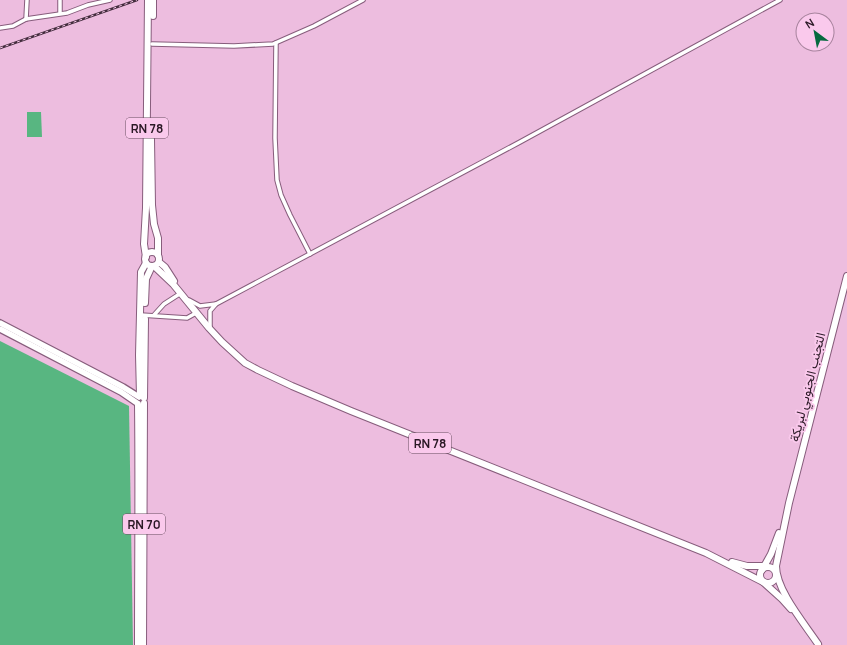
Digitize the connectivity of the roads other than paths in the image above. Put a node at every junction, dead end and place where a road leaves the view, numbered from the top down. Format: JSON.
{"nodes":[{"id":1,"x":27,"y":0,"type":"edge"},
{"id":2,"x":60,"y":0,"type":"edge"},
{"id":3,"x":88,"y":0,"type":"edge"},
{"id":4,"x":110,"y":0,"type":"edge"},
{"id":5,"x":148,"y":0,"type":"edge"},
{"id":6,"x":153,"y":0,"type":"edge"},
{"id":7,"x":363,"y":0,"type":"edge"},
{"id":8,"x":780,"y":0,"type":"edge"},
{"id":9,"x":88,"y":5,"type":"junction"},
{"id":10,"x":60,"y":13,"type":"junction"},
{"id":11,"x":26,"y":19,"type":"junction"},
{"id":12,"x":0,"y":28,"type":"edge"},
{"id":13,"x":276,"y":43,"type":"junction"},
{"id":14,"x":152,"y":44,"type":"junction"},
{"id":15,"x":310,"y":254,"type":"junction"},
{"id":16,"x":153,"y":262,"type":"junction"},
{"id":17,"x":847,"y":276,"type":"edge"},
{"id":18,"x":145,"y":291,"type":"joint"},
{"id":19,"x":181,"y":293,"type":"junction"},
{"id":20,"x":186,"y":299,"type":"junction"},
{"id":21,"x":216,"y":304,"type":"junction"},
{"id":22,"x":196,"y":313,"type":"junction"},
{"id":23,"x":143,"y":315,"type":"junction"},
{"id":24,"x":154,"y":315,"type":"junction"},
{"id":25,"x":0,"y":323,"type":"edge"},
{"id":26,"x":0,"y":329,"type":"edge"},
{"id":27,"x":211,"y":330,"type":"junction"},
{"id":28,"x":140,"y":400,"type":"junction"},
{"id":29,"x":789,"y":503,"type":"junction"},
{"id":30,"x":706,"y":553,"type":"junction"},
{"id":31,"x":765,"y":568,"type":"junction"},
{"id":32,"x":776,"y":574,"type":"junction"},
{"id":33,"x":763,"y":581,"type":"junction"},
{"id":34,"x":141,"y":621,"type":"junction"},
{"id":35,"x":818,"y":644,"type":"edge"},
{"id":36,"x":138,"y":645,"type":"edge"},
{"id":37,"x":143,"y":645,"type":"edge"}],
"edges":[{"from":1,"to":11,"type":"street"},
{"from":2,"to":10,"type":"street"},
{"from":3,"to":9,"type":"street"},
{"from":4,"to":9,"type":"street"},
{"from":5,"to":16,"type":"main road","number":"RN 78"},
{"from":6,"to":14,"type":"main road","number":"RN 78"},
{"from":7,"to":13,"type":"street"},
{"from":8,"to":15,"type":"street"},
{"from":9,"to":10,"type":"street"},
{"from":10,"to":11,"type":"street"},
{"from":11,"to":12,"type":"street"},
{"from":13,"to":14,"type":"street"},
{"from":13,"to":15,"type":"street"},
{"from":14,"to":16,"type":"main road","number":"RN 78"},
{"from":15,"to":21,"type":"street"},
{"from":16,"to":18,"type":"main road","number":"RN 78"},
{"from":16,"to":19,"type":"main road","number":"RN 78"},
{"from":16,"to":23,"type":"main road","number":"RN 70"},
{"from":17,"to":29,"type":"main road","name":"التجنب الجنوبي لبريكة"},
{"from":18,"to":23,"type":"main road","number":"RN 70"},
{"from":19,"to":20,"type":"main road","number":"RN 78"},
{"from":19,"to":24,"type":"street"},
{"from":20,"to":21,"type":"street"},
{"from":20,"to":22,"type":"main road","number":"RN 78"},
{"from":21,"to":27,"type":"street"},
{"from":22,"to":24,"type":"street"},
{"from":22,"to":27,"type":"main road","number":"RN 78"},
{"from":23,"to":24,"type":"street"},
{"from":23,"to":28,"type":"main road","number":"RN 70"},
{"from":25,"to":28,"type":"street"},
{"from":26,"to":28,"type":"street"},
{"from":27,"to":30,"type":"main road","number":"RN 78"},
{"from":28,"to":34,"type":"main road","number":"RN 70"},
{"from":29,"to":31,"type":"main road","name":"التجنب الجنوبي لبريكة"},
{"from":29,"to":32,"type":"main road","name":"التجنب الجنوبي لبريكة"},
{"from":30,"to":31,"type":"main road"},
{"from":30,"to":33,"type":"main road"},
{"from":31,"to":32,"type":"main road"},
{"from":31,"to":33,"type":"main road"},
{"from":32,"to":33,"type":"main road"},
{"from":32,"to":35,"type":"main road"},
{"from":33,"to":35,"type":"main road"},
{"from":34,"to":36,"type":"main road","number":"RN 70"},
{"from":34,"to":37,"type":"main road","number":"RN 70"}]}
